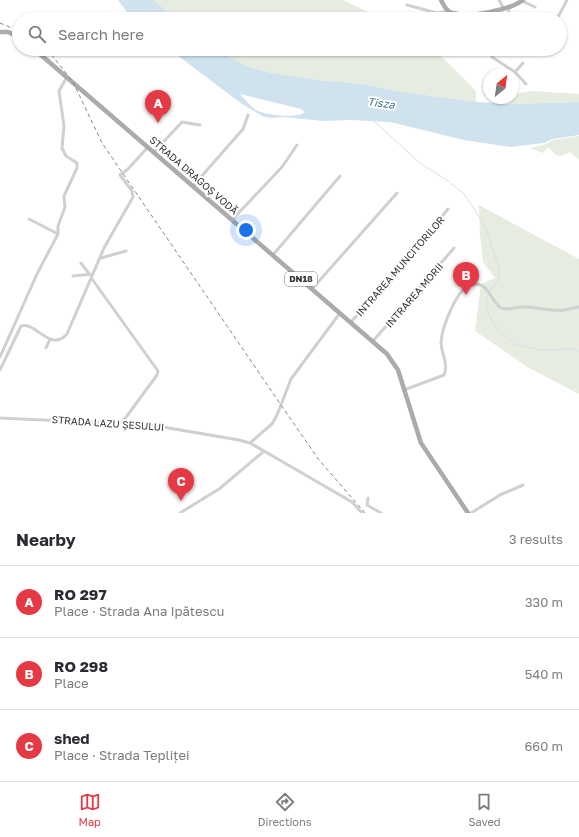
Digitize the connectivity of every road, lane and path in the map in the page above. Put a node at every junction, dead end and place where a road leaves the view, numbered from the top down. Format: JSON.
{"nodes":[{"id":1,"x":441,"y":0,"type":"edge"},
{"id":2,"x":499,"y":0,"type":"edge"},
{"id":3,"x":522,"y":0,"type":"edge"},
{"id":4,"x":567,"y":0,"type":"edge"},
{"id":5,"x":407,"y":5,"type":"dead end"},
{"id":6,"x":534,"y":7,"type":"dead end"},
{"id":7,"x":504,"y":8,"type":"junction"},
{"id":8,"x":509,"y":8,"type":"junction"},
{"id":9,"x":449,"y":11,"type":"joint"},
{"id":10,"x":433,"y":12,"type":"edge"},
{"id":11,"x":443,"y":12,"type":"edge"},
{"id":12,"x":482,"y":12,"type":"edge"},
{"id":13,"x":508,"y":12,"type":"edge"},
{"id":14,"x":561,"y":12,"type":"edge"},
{"id":15,"x":0,"y":32,"type":"edge"},
{"id":16,"x":12,"y":34,"type":"edge"},
{"id":17,"x":42,"y":56,"type":"edge"},
{"id":18,"x":492,"y":56,"type":"edge"},
{"id":19,"x":523,"y":63,"type":"dead end"},
{"id":20,"x":508,"y":68,"type":"edge"},
{"id":21,"x":519,"y":68,"type":"edge"},
{"id":22,"x":519,"y":76,"type":"edge"},
{"id":23,"x":67,"y":77,"type":"junction"},
{"id":24,"x":526,"y":84,"type":"dead end"},
{"id":25,"x":248,"y":115,"type":"dead end"},
{"id":26,"x":200,"y":125,"type":"dead end"},
{"id":27,"x":297,"y":145,"type":"dead end"},
{"id":28,"x":148,"y":147,"type":"junction"},
{"id":29,"x":154,"y":152,"type":"junction"},
{"id":30,"x":340,"y":176,"type":"dead end"},
{"id":31,"x":193,"y":186,"type":"junction"},
{"id":32,"x":397,"y":193,"type":"dead end"},
{"id":33,"x":448,"y":209,"type":"dead end"},
{"id":34,"x":29,"y":219,"type":"dead end"},
{"id":35,"x":232,"y":220,"type":"junction"},
{"id":36,"x":58,"y":234,"type":"junction"},
{"id":37,"x":454,"y":248,"type":"dead end"},
{"id":38,"x":126,"y":251,"type":"dead end"},
{"id":39,"x":272,"y":255,"type":"junction"},
{"id":40,"x":101,"y":258,"type":"junction"},
{"id":41,"x":81,"y":263,"type":"dead end"},
{"id":42,"x":91,"y":274,"type":"junction"},
{"id":43,"x":73,"y":276,"type":"dead end"},
{"id":44,"x":92,"y":279,"type":"junction"},
{"id":45,"x":312,"y":289,"type":"junction"},
{"id":46,"x":579,"y":307,"type":"edge"},
{"id":47,"x":340,"y":313,"type":"junction"},
{"id":48,"x":351,"y":322,"type":"junction"},
{"id":49,"x":50,"y":339,"type":"junction"},
{"id":50,"x":374,"y":341,"type":"junction"},
{"id":51,"x":46,"y":348,"type":"dead end"},
{"id":52,"x":0,"y":357,"type":"edge"},
{"id":53,"x":0,"y":370,"type":"edge"},
{"id":54,"x":404,"y":390,"type":"junction"},
{"id":55,"x":0,"y":418,"type":"edge"},
{"id":56,"x":121,"y":424,"type":"junction"},
{"id":57,"x":250,"y":444,"type":"junction"},
{"id":58,"x":263,"y":452,"type":"junction"},
{"id":59,"x":523,"y":485,"type":"dead end"},
{"id":60,"x":368,"y":498,"type":"dead end"},
{"id":61,"x":180,"y":513,"type":"edge"},
{"id":62,"x":362,"y":513,"type":"edge"},
{"id":63,"x":381,"y":513,"type":"edge"},
{"id":64,"x":469,"y":513,"type":"edge"}],
"edges":[{"from":1,"to":9,"type":"main road"},
{"from":2,"to":7,"type":"street"},
{"from":3,"to":6,"type":"street"},
{"from":3,"to":8,"type":"main road"},
{"from":4,"to":14,"type":"street"},
{"from":5,"to":10,"type":"street"},
{"from":7,"to":8,"type":"main road"},
{"from":7,"to":12,"type":"main road"},
{"from":8,"to":13,"type":"street"},
{"from":9,"to":11,"type":"street"},
{"from":15,"to":16,"type":"main road"},
{"from":17,"to":23,"type":"main road","name":"STRADA DRAGOȘ VODĂ","number":"DN18"},
{"from":18,"to":20,"type":"street"},
{"from":19,"to":21,"type":"street"},
{"from":22,"to":24,"type":"street"},
{"from":23,"to":28,"type":"main road","name":"STRADA DRAGOȘ VODĂ","number":"DN18"},
{"from":23,"to":36,"type":"street"},
{"from":25,"to":31,"type":"street"},
{"from":26,"to":29,"type":"street"},
{"from":27,"to":35,"type":"street"},
{"from":28,"to":29,"type":"main road","name":"STRADA DRAGOȘ VODĂ","number":"DN18"},
{"from":28,"to":40,"type":"street"},
{"from":29,"to":31,"type":"main road","name":"STRADA DRAGOȘ VODĂ","number":"DN18"},
{"from":30,"to":39,"type":"street"},
{"from":31,"to":35,"type":"main road","name":"STRADA DRAGOȘ VODĂ","number":"DN18"},
{"from":32,"to":45,"type":"street"},
{"from":33,"to":48,"type":"street","name":"INTRAREA MUNCITORILOR"},
{"from":34,"to":36,"type":"street"},
{"from":35,"to":39,"type":"main road","name":"STRADA DRAGOȘ VODĂ","number":"DN18"},
{"from":36,"to":52,"type":"street"},
{"from":37,"to":50,"type":"street","name":"INTRAREA MORII"},
{"from":38,"to":40,"type":"street"},
{"from":39,"to":45,"type":"main road","name":"STRADA DRAGOȘ VODĂ","number":"DN18"},
{"from":40,"to":42,"type":"street"},
{"from":41,"to":42,"type":"street"},
{"from":42,"to":43,"type":"street"},
{"from":42,"to":44,"type":"street"},
{"from":44,"to":49,"type":"street"},
{"from":44,"to":56,"type":"street"},
{"from":45,"to":47,"type":"main road","name":"STRADA DRAGOȘ VODĂ","number":"DN18"},
{"from":46,"to":54,"type":"street"},
{"from":47,"to":48,"type":"main road","name":"STRADA DRAGOȘ VODĂ","number":"DN18"},
{"from":47,"to":57,"type":"street"},
{"from":48,"to":50,"type":"main road","name":"STRADA DRAGOȘ VODĂ","number":"DN18"},
{"from":49,"to":51,"type":"street"},
{"from":49,"to":53,"type":"street"},
{"from":50,"to":54,"type":"main road","name":"STRADA DRAGOȘ VODĂ","number":"DN18"},
{"from":54,"to":64,"type":"main road","name":"STRADA DRAGOȘ VODĂ","number":"DN18"},
{"from":55,"to":56,"type":"street","name":"STRADA LAZU ȘESULUI"},
{"from":56,"to":57,"type":"street","name":"STRADA LAZU ȘESULUI"},
{"from":57,"to":58,"type":"street","name":"STRADA LAZU ȘESULUI"},
{"from":58,"to":61,"type":"street"},
{"from":58,"to":62,"type":"street","name":"STRADA LAZU ȘESULUI"},
{"from":59,"to":64,"type":"street"},
{"from":60,"to":63,"type":"street"}]}
